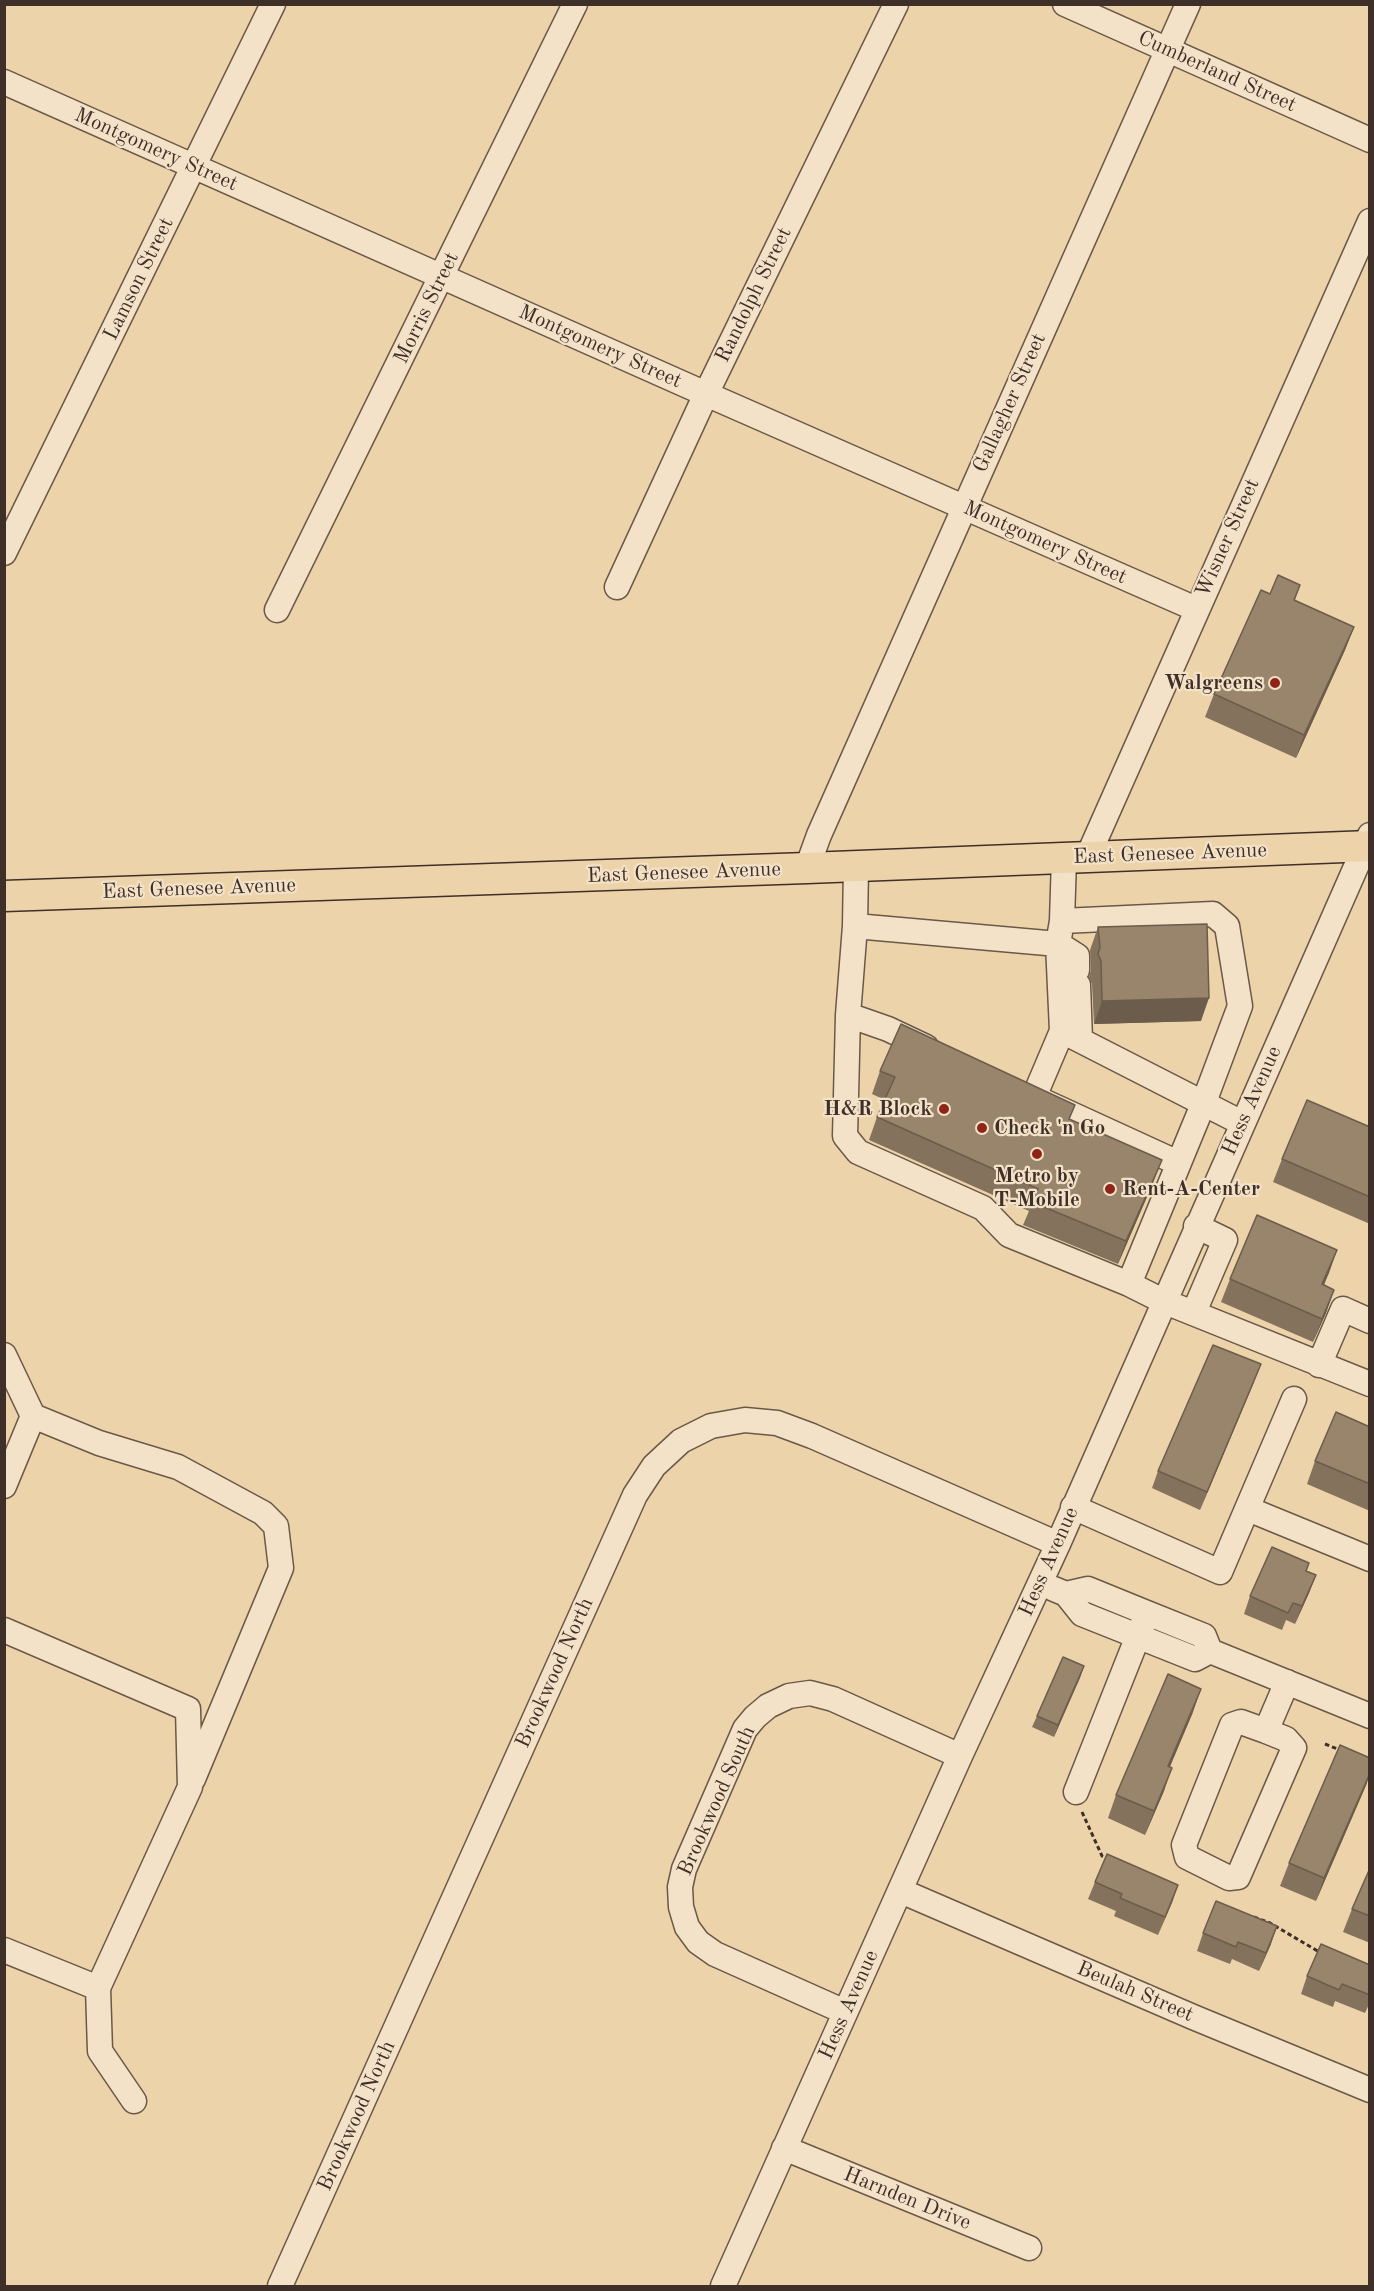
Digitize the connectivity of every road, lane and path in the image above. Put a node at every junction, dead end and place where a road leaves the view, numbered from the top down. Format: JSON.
{"nodes":[{"id":1,"x":273,"y":4,"type":"edge"},
{"id":2,"x":575,"y":4,"type":"edge"},
{"id":3,"x":896,"y":4,"type":"edge"},
{"id":4,"x":1065,"y":4,"type":"edge"},
{"id":5,"x":1188,"y":4,"type":"edge"},
{"id":6,"x":1167,"y":50,"type":"junction"},
{"id":7,"x":4,"y":82,"type":"edge"},
{"id":8,"x":1370,"y":140,"type":"edge"},
{"id":9,"x":194,"y":166,"type":"junction"},
{"id":10,"x":1370,"y":221,"type":"edge"},
{"id":11,"x":443,"y":277,"type":"junction"},
{"id":12,"x":706,"y":394,"type":"junction"},
{"id":13,"x":964,"y":507,"type":"junction"},
{"id":14,"x":4,"y":553,"type":"edge"},
{"id":15,"x":616,"y":587,"type":"dead end"},
{"id":16,"x":1196,"y":609,"type":"junction"},
{"id":17,"x":277,"y":610,"type":"dead end"},
{"id":18,"x":1368,"y":842,"type":"edge"},
{"id":19,"x":1076,"y":857,"type":"junction"},
{"id":20,"x":856,"y":866,"type":"junction"},
{"id":21,"x":807,"y":868,"type":"junction"},
{"id":22,"x":4,"y":896,"type":"edge"},
{"id":23,"x":855,"y":926,"type":"junction"},
{"id":24,"x":1060,"y":932,"type":"junction"},
{"id":25,"x":848,"y":1015,"type":"junction"},
{"id":26,"x":1071,"y":1035,"type":"junction"},
{"id":27,"x":949,"y":1057,"type":"edge"},
{"id":28,"x":1204,"y":1102,"type":"junction"},
{"id":29,"x":1242,"y":1123,"type":"junction"},
{"id":30,"x":1178,"y":1162,"type":"junction"},
{"id":31,"x":1196,"y":1226,"type":"junction"},
{"id":32,"x":1129,"y":1284,"type":"junction"},
{"id":33,"x":1163,"y":1300,"type":"junction"},
{"id":34,"x":1194,"y":1312,"type":"junction"},
{"id":35,"x":1370,"y":1321,"type":"edge"},
{"id":36,"x":4,"y":1355,"type":"edge"},
{"id":37,"x":1319,"y":1365,"type":"junction"},
{"id":38,"x":1370,"y":1384,"type":"edge"},
{"id":39,"x":1294,"y":1399,"type":"dead end"},
{"id":40,"x":33,"y":1416,"type":"junction"},
{"id":41,"x":4,"y":1486,"type":"edge"},
{"id":42,"x":1074,"y":1507,"type":"junction"},
{"id":43,"x":1248,"y":1509,"type":"junction"},
{"id":44,"x":1058,"y":1544,"type":"junction"},
{"id":45,"x":1370,"y":1559,"type":"edge"},
{"id":46,"x":1040,"y":1582,"type":"junction"},
{"id":47,"x":1066,"y":1594,"type":"junction"},
{"id":48,"x":1147,"y":1613,"type":"junction"},
{"id":49,"x":4,"y":1630,"type":"edge"},
{"id":50,"x":1138,"y":1636,"type":"junction"},
{"id":51,"x":1210,"y":1651,"type":"junction"},
{"id":52,"x":1287,"y":1682,"type":"junction"},
{"id":53,"x":1370,"y":1716,"type":"edge"},
{"id":54,"x":1266,"y":1731,"type":"junction"},
{"id":55,"x":1325,"y":1744,"type":"dead end"},
{"id":56,"x":1343,"y":1752,"type":"edge"},
{"id":57,"x":960,"y":1756,"type":"junction"},
{"id":58,"x":190,"y":1787,"type":"junction"},
{"id":59,"x":1078,"y":1801,"type":"joint"},
{"id":60,"x":1112,"y":1860,"type":"edge"},
{"id":61,"x":901,"y":1892,"type":"junction"},
{"id":62,"x":1254,"y":1917,"type":"edge"},
{"id":63,"x":4,"y":1950,"type":"edge"},
{"id":64,"x":1323,"y":1953,"type":"edge"},
{"id":65,"x":98,"y":1988,"type":"junction"},
{"id":66,"x":845,"y":2012,"type":"junction"},
{"id":67,"x":1370,"y":2090,"type":"edge"},
{"id":68,"x":134,"y":2101,"type":"dead end"},
{"id":69,"x":784,"y":2148,"type":"junction"},
{"id":70,"x":1029,"y":2248,"type":"dead end"},
{"id":71,"x":280,"y":2286,"type":"edge"},
{"id":72,"x":723,"y":2286,"type":"edge"}],
"edges":[{"from":1,"to":9,"type":"street","name":"Lamson Street"},
{"from":2,"to":11,"type":"street","name":"Morris Street"},
{"from":3,"to":12,"type":"street","name":"Randolph Street"},
{"from":4,"to":6,"type":"street","name":"Cumberland Street"},
{"from":5,"to":6,"type":"street","name":"Gallagher Street"},
{"from":6,"to":8,"type":"street","name":"Cumberland Street"},
{"from":6,"to":13,"type":"street","name":"Gallagher Street"},
{"from":7,"to":9,"type":"street","name":"Montgomery Street"},
{"from":9,"to":11,"type":"street","name":"Montgomery Street"},
{"from":9,"to":14,"type":"street","name":"Lamson Street"},
{"from":10,"to":16,"type":"street","name":"Wisner Street"},
{"from":11,"to":12,"type":"street","name":"Montgomery Street"},
{"from":11,"to":17,"type":"street","name":"Morris Street"},
{"from":12,"to":13,"type":"street","name":"Montgomery Street"},
{"from":12,"to":15,"type":"street","name":"Randolph Street"},
{"from":13,"to":16,"type":"street","name":"Montgomery Street"},
{"from":13,"to":21,"type":"street","name":"Gallagher Street"},
{"from":16,"to":19,"type":"street","name":"Wisner Street"},
{"from":18,"to":19,"type":"main road","name":"East Genesee Avenue"},
{"from":18,"to":29,"type":"street","name":"Hess Avenue"},
{"from":19,"to":20,"type":"main road","name":"East Genesee Avenue"},
{"from":19,"to":24,"type":"street"},
{"from":20,"to":21,"type":"main road","name":"East Genesee Avenue"},
{"from":20,"to":23,"type":"street"},
{"from":21,"to":22,"type":"main road","name":"East Genesee Avenue"},
{"from":23,"to":24,"type":"street"},
{"from":23,"to":25,"type":"street"},
{"from":24,"to":26,"type":"street"},
{"from":24,"to":26,"type":"street"},
{"from":24,"to":28,"type":"street"},
{"from":25,"to":27,"type":"street"},
{"from":25,"to":32,"type":"street"},
{"from":26,"to":28,"type":"street"},
{"from":26,"to":30,"type":"street"},
{"from":28,"to":29,"type":"street"},
{"from":28,"to":30,"type":"street"},
{"from":29,"to":31,"type":"street","name":"Hess Avenue"},
{"from":30,"to":32,"type":"street"},
{"from":31,"to":33,"type":"street","name":"Hess Avenue"},
{"from":31,"to":34,"type":"street"},
{"from":32,"to":33,"type":"street"},
{"from":33,"to":34,"type":"street"},
{"from":33,"to":42,"type":"street","name":"Hess Avenue"},
{"from":34,"to":37,"type":"street"},
{"from":35,"to":37,"type":"street"},
{"from":36,"to":40,"type":"street"},
{"from":37,"to":38,"type":"street"},
{"from":39,"to":43,"type":"street"},
{"from":40,"to":41,"type":"street"},
{"from":40,"to":58,"type":"street"},
{"from":42,"to":43,"type":"street"},
{"from":42,"to":44,"type":"street","name":"Hess Avenue"},
{"from":43,"to":45,"type":"street"},
{"from":44,"to":46,"type":"street","name":"Hess Avenue"},
{"from":44,"to":71,"type":"street","name":"Brookwood North"},
{"from":46,"to":47,"type":"street"},
{"from":46,"to":57,"type":"street","name":"Hess Avenue"},
{"from":47,"to":48,"type":"street"},
{"from":47,"to":50,"type":"street"},
{"from":48,"to":50,"type":"street"},
{"from":48,"to":51,"type":"street"},
{"from":49,"to":58,"type":"street"},
{"from":50,"to":51,"type":"street"},
{"from":50,"to":59,"type":"street"},
{"from":51,"to":52,"type":"street"},
{"from":52,"to":53,"type":"street"},
{"from":52,"to":54,"type":"street"},
{"from":54,"to":54,"type":"street"},
{"from":55,"to":56,"type":"path"},
{"from":57,"to":61,"type":"street","name":"Hess Avenue"},
{"from":57,"to":66,"type":"street","name":"Brookwood South"},
{"from":58,"to":65,"type":"street"},
{"from":59,"to":60,"type":"path"},
{"from":61,"to":66,"type":"street","name":"Hess Avenue"},
{"from":61,"to":67,"type":"street","name":"Beulah Street"},
{"from":62,"to":64,"type":"path"},
{"from":63,"to":65,"type":"street"},
{"from":65,"to":68,"type":"street"},
{"from":66,"to":69,"type":"street","name":"Hess Avenue"},
{"from":69,"to":70,"type":"street","name":"Harnden Drive"},
{"from":69,"to":72,"type":"street","name":"Hess Avenue"}]}
